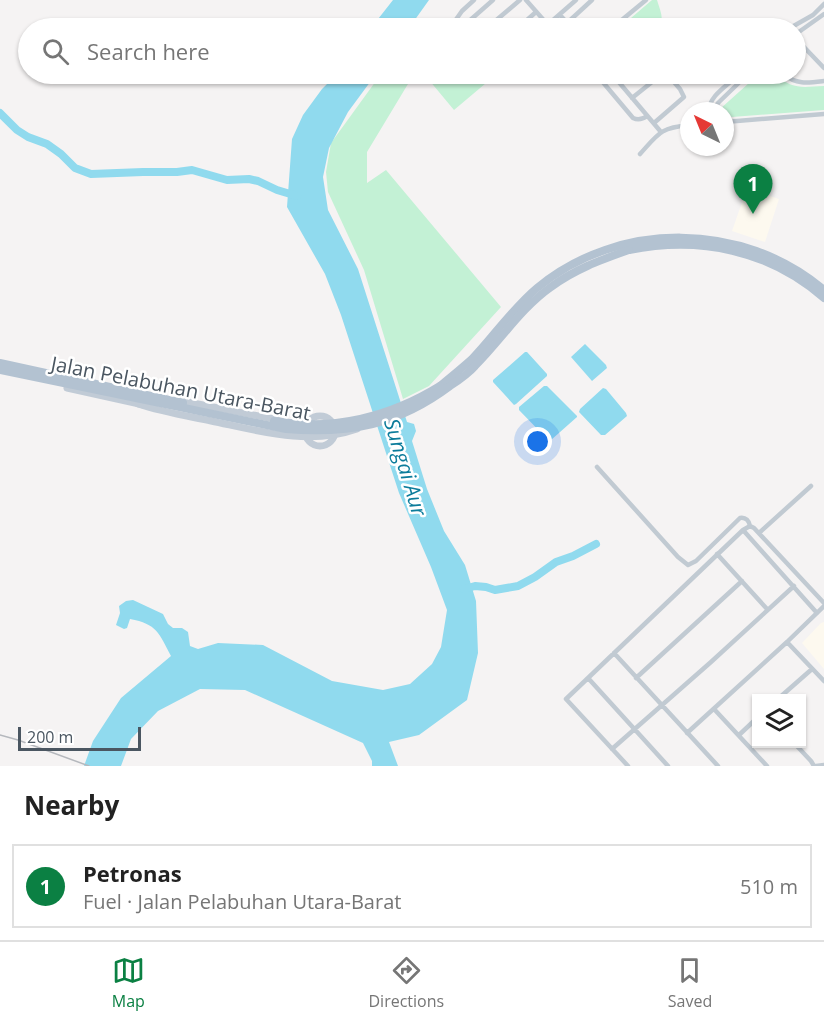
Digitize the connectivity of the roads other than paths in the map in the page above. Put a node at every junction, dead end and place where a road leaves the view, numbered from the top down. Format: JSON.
{"nodes":[{"id":1,"x":474,"y":0,"type":"edge"},
{"id":2,"x":493,"y":0,"type":"edge"},
{"id":3,"x":520,"y":0,"type":"edge"},
{"id":4,"x":526,"y":0,"type":"edge"},
{"id":5,"x":576,"y":0,"type":"edge"},
{"id":6,"x":646,"y":0,"type":"edge"},
{"id":7,"x":591,"y":1,"type":"edge"},
{"id":8,"x":823,"y":2,"type":"edge"},
{"id":9,"x":817,"y":10,"type":"junction"},
{"id":10,"x":536,"y":12,"type":"junction"},
{"id":11,"x":823,"y":16,"type":"edge"},
{"id":12,"x":457,"y":18,"type":"edge"},
{"id":13,"x":473,"y":18,"type":"edge"},
{"id":14,"x":499,"y":18,"type":"edge"},
{"id":15,"x":529,"y":18,"type":"edge"},
{"id":16,"x":540,"y":18,"type":"edge"},
{"id":17,"x":564,"y":18,"type":"edge"},
{"id":18,"x":565,"y":18,"type":"edge"},
{"id":19,"x":624,"y":18,"type":"edge"},
{"id":20,"x":806,"y":19,"type":"edge"},
{"id":21,"x":806,"y":27,"type":"edge"},
{"id":22,"x":806,"y":49,"type":"edge"},
{"id":23,"x":824,"y":69,"type":"edge"},
{"id":24,"x":824,"y":81,"type":"edge"},
{"id":25,"x":806,"y":82,"type":"edge"},
{"id":26,"x":604,"y":84,"type":"edge"},
{"id":27,"x":621,"y":84,"type":"edge"},
{"id":28,"x":650,"y":84,"type":"edge"},
{"id":29,"x":676,"y":84,"type":"edge"},
{"id":30,"x":729,"y":84,"type":"edge"},
{"id":31,"x":738,"y":84,"type":"edge"},
{"id":32,"x":633,"y":98,"type":"junction"},
{"id":33,"x":712,"y":102,"type":"edge"},
{"id":34,"x":719,"y":102,"type":"edge"},
{"id":35,"x":824,"y":114,"type":"edge"},
{"id":36,"x":647,"y":116,"type":"junction"},
{"id":37,"x":734,"y":120,"type":"edge"},
{"id":38,"x":654,"y":123,"type":"junction"},
{"id":39,"x":680,"y":126,"type":"edge"},
{"id":40,"x":661,"y":132,"type":"junction"},
{"id":41,"x":640,"y":154,"type":"dead end"},
{"id":42,"x":629,"y":247,"type":"junction"},
{"id":43,"x":824,"y":290,"type":"edge"},
{"id":44,"x":824,"y":298,"type":"edge"},
{"id":45,"x":0,"y":362,"type":"edge"},
{"id":46,"x":0,"y":372,"type":"edge"},
{"id":47,"x":173,"y":399,"type":"junction"},
{"id":48,"x":138,"y":404,"type":"junction"},
{"id":49,"x":365,"y":423,"type":"junction"},
{"id":50,"x":307,"y":424,"type":"junction"},
{"id":51,"x":304,"y":434,"type":"junction"},
{"id":52,"x":597,"y":466,"type":"dead end"},
{"id":53,"x":811,"y":486,"type":"dead end"},
{"id":54,"x":750,"y":526,"type":"junction"},
{"id":55,"x":743,"y":531,"type":"junction"},
{"id":56,"x":759,"y":533,"type":"junction"},
{"id":57,"x":717,"y":554,"type":"junction"},
{"id":58,"x":742,"y":581,"type":"junction"},
{"id":59,"x":794,"y":586,"type":"junction"},
{"id":60,"x":824,"y":605,"type":"edge"},
{"id":61,"x":767,"y":609,"type":"junction"},
{"id":62,"x":817,"y":613,"type":"junction"},
{"id":63,"x":787,"y":642,"type":"junction"},
{"id":64,"x":614,"y":654,"type":"junction"},
{"id":65,"x":812,"y":669,"type":"junction"},
{"id":66,"x":588,"y":678,"type":"junction"},
{"id":67,"x":636,"y":678,"type":"junction"},
{"id":68,"x":824,"y":681,"type":"edge"},
{"id":69,"x":784,"y":694,"type":"edge"},
{"id":70,"x":661,"y":705,"type":"junction"},
{"id":71,"x":714,"y":709,"type":"junction"},
{"id":72,"x":752,"y":723,"type":"edge"},
{"id":73,"x":634,"y":729,"type":"junction"},
{"id":74,"x":687,"y":733,"type":"junction"},
{"id":75,"x":739,"y":735,"type":"junction"},
{"id":76,"x":799,"y":748,"type":"edge"},
{"id":77,"x":612,"y":749,"type":"junction"},
{"id":78,"x":824,"y":765,"type":"edge"},
{"id":79,"x":628,"y":766,"type":"edge"},
{"id":80,"x":668,"y":766,"type":"edge"},
{"id":81,"x":718,"y":766,"type":"edge"},
{"id":82,"x":767,"y":766,"type":"edge"},
{"id":83,"x":815,"y":766,"type":"edge"}],
"edges":[{"from":1,"to":12,"type":"street"},
{"from":2,"to":13,"type":"street"},
{"from":3,"to":14,"type":"street"},
{"from":4,"to":10,"type":"street"},
{"from":5,"to":17,"type":"street"},
{"from":6,"to":19,"type":"street"},
{"from":7,"to":18,"type":"street"},
{"from":8,"to":9,"type":"street"},
{"from":9,"to":11,"type":"street"},
{"from":9,"to":20,"type":"street"},
{"from":10,"to":15,"type":"street"},
{"from":10,"to":16,"type":"street"},
{"from":11,"to":21,"type":"street"},
{"from":22,"to":23,"type":"street"},
{"from":24,"to":25,"type":"street"},
{"from":26,"to":36,"type":"street"},
{"from":27,"to":32,"type":"street"},
{"from":28,"to":32,"type":"street"},
{"from":29,"to":38,"type":"street"},
{"from":30,"to":33,"type":"street"},
{"from":31,"to":34,"type":"street"},
{"from":32,"to":36,"type":"street"},
{"from":35,"to":37,"type":"street"},
{"from":36,"to":38,"type":"street"},
{"from":38,"to":40,"type":"street"},
{"from":39,"to":40,"type":"street"},
{"from":40,"to":41,"type":"street"},
{"from":42,"to":43,"type":"main road","name":"Jalan Pelabuhan Utara-Barat"},
{"from":42,"to":44,"type":"main road","name":"Jalan Pelabuhan Utara-Barat"},
{"from":42,"to":49,"type":"main road","name":"Jalan Pelabuhan Utara-Barat","bridge":true},
{"from":45,"to":47,"type":"street"},
{"from":45,"to":49,"type":"main road","name":"Jalan Pelabuhan Utara-Barat","bridge":true},
{"from":46,"to":48,"type":"street"},
{"from":46,"to":49,"type":"main road","name":"Jalan Pelabuhan Utara-Barat","bridge":true},
{"from":47,"to":49,"type":"street","bridge":true},
{"from":47,"to":50,"type":"street"},
{"from":48,"to":49,"type":"street","bridge":true},
{"from":48,"to":51,"type":"street"},
{"from":50,"to":51,"type":"street"},
{"from":50,"to":51,"type":"street"},
{"from":52,"to":54,"type":"street"},
{"from":53,"to":56,"type":"street"},
{"from":54,"to":55,"type":"street"},
{"from":54,"to":56,"type":"street"},
{"from":55,"to":57,"type":"street"},
{"from":55,"to":59,"type":"street"},
{"from":56,"to":60,"type":"street"},
{"from":57,"to":58,"type":"street"},
{"from":57,"to":64,"type":"street"},
{"from":58,"to":61,"type":"street"},
{"from":58,"to":67,"type":"street"},
{"from":59,"to":61,"type":"street"},
{"from":59,"to":62,"type":"street"},
{"from":60,"to":62,"type":"street"},
{"from":61,"to":70,"type":"street"},
{"from":62,"to":63,"type":"street"},
{"from":63,"to":65,"type":"street"},
{"from":63,"to":71,"type":"street"},
{"from":64,"to":66,"type":"street"},
{"from":64,"to":67,"type":"street"},
{"from":65,"to":68,"type":"street"},
{"from":65,"to":69,"type":"street"},
{"from":66,"to":73,"type":"street"},
{"from":66,"to":77,"type":"street"},
{"from":67,"to":70,"type":"street"},
{"from":70,"to":73,"type":"street"},
{"from":70,"to":74,"type":"street"},
{"from":71,"to":74,"type":"street"},
{"from":71,"to":75,"type":"street"},
{"from":72,"to":75,"type":"street"},
{"from":73,"to":77,"type":"street"},
{"from":73,"to":80,"type":"street"},
{"from":74,"to":81,"type":"street"},
{"from":75,"to":82,"type":"street"},
{"from":76,"to":83,"type":"street"},
{"from":77,"to":79,"type":"street"},
{"from":78,"to":83,"type":"street"}]}
